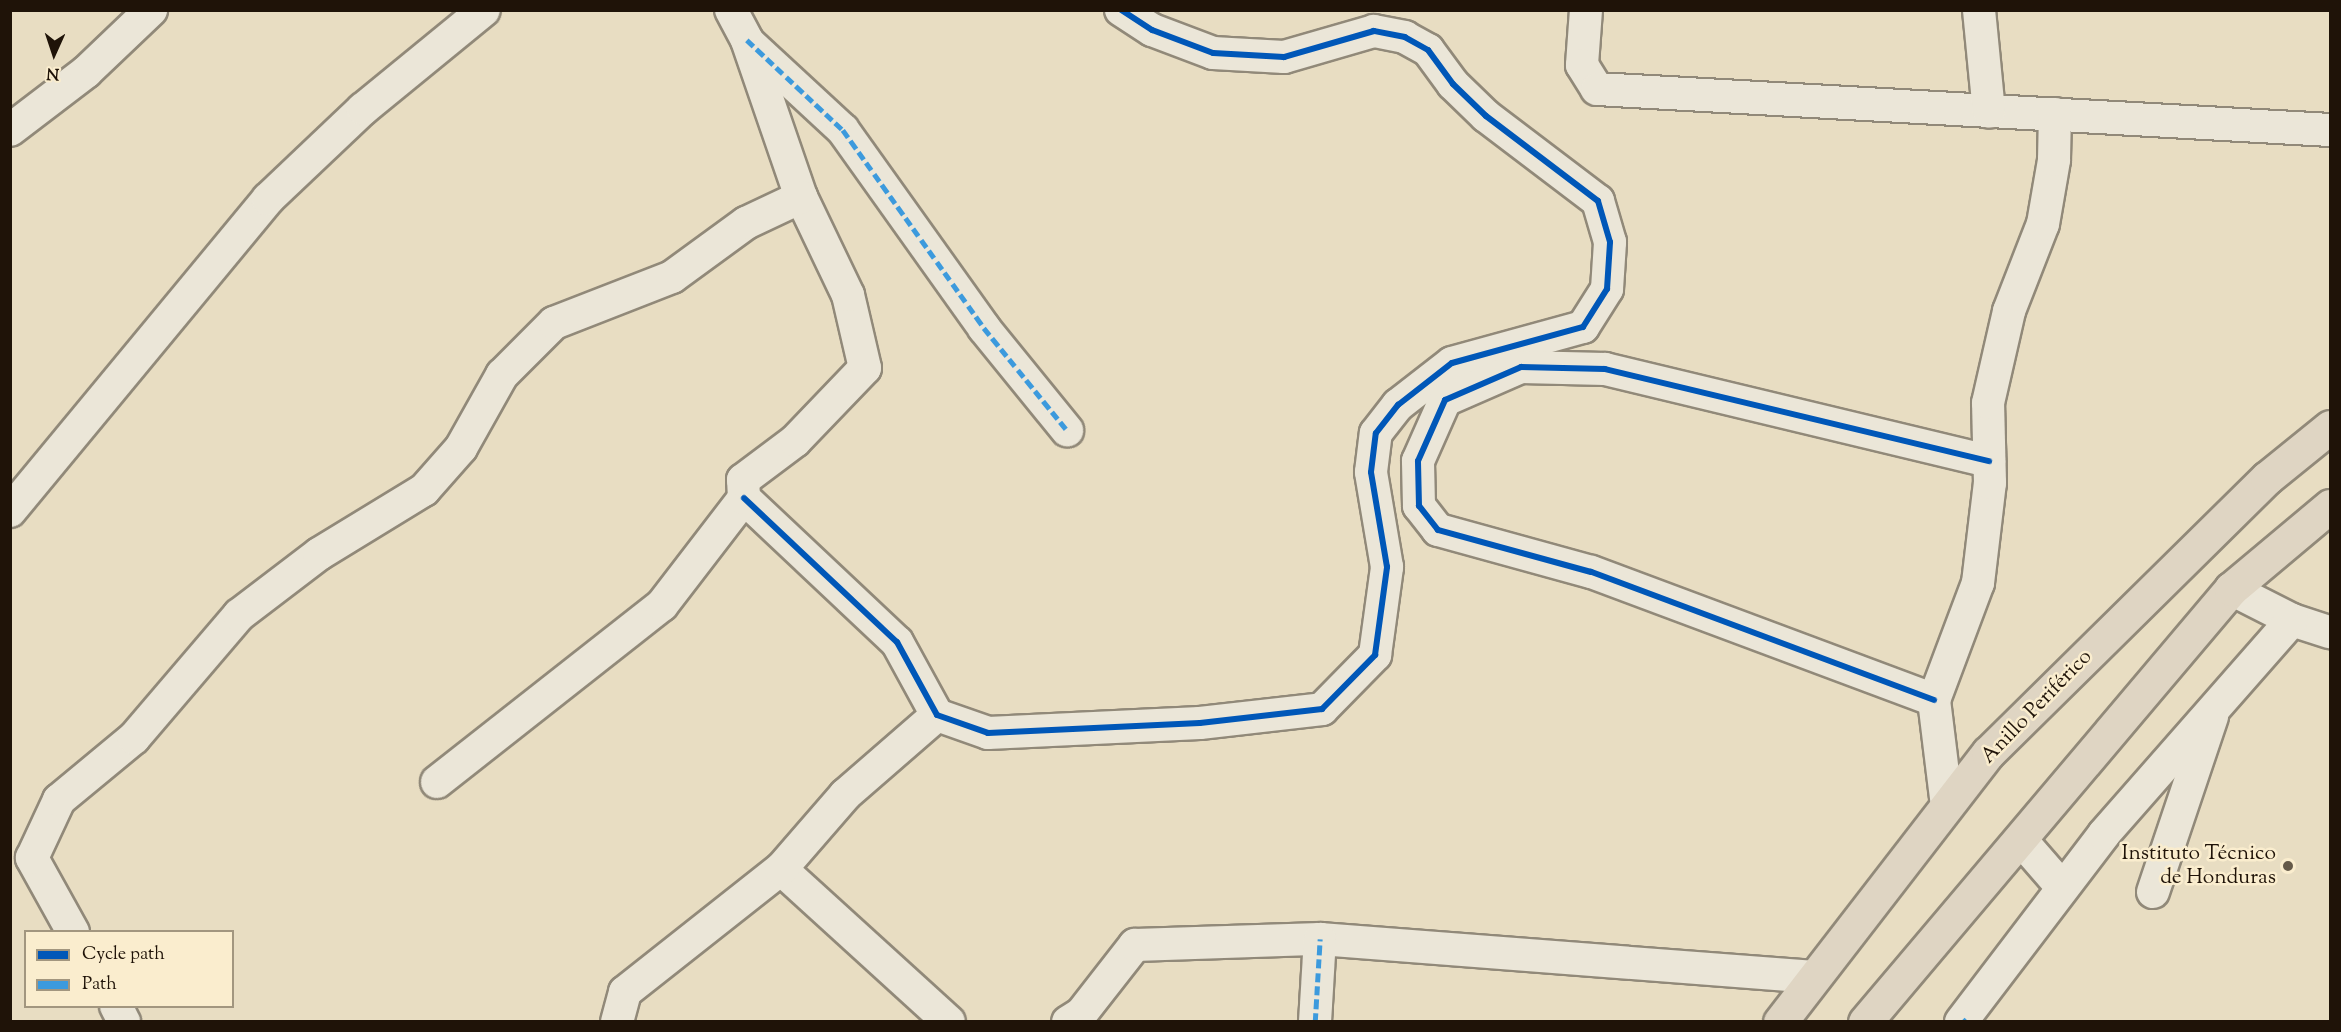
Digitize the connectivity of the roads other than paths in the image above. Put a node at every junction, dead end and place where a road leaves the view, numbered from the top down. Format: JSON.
{"nodes":[{"id":1,"x":151,"y":10,"type":"edge"},
{"id":2,"x":484,"y":10,"type":"edge"},
{"id":3,"x":731,"y":10,"type":"edge"},
{"id":4,"x":1121,"y":10,"type":"edge"},
{"id":5,"x":1586,"y":10,"type":"edge"},
{"id":6,"x":1979,"y":10,"type":"edge"},
{"id":7,"x":747,"y":40,"type":"junction"},
{"id":8,"x":1989,"y":112,"type":"junction"},
{"id":9,"x":2055,"y":114,"type":"junction"},
{"id":10,"x":10,"y":130,"type":"edge"},
{"id":11,"x":2331,"y":130,"type":"edge"},
{"id":12,"x":801,"y":197,"type":"junction"},
{"id":13,"x":2331,"y":428,"type":"edge"},
{"id":14,"x":1067,"y":430,"type":"dead end"},
{"id":15,"x":1989,"y":461,"type":"junction"},
{"id":16,"x":744,"y":498,"type":"junction"},
{"id":17,"x":2331,"y":506,"type":"edge"},
{"id":18,"x":10,"y":511,"type":"edge"},
{"id":19,"x":2231,"y":589,"type":"junction"},
{"id":20,"x":2292,"y":620,"type":"junction"},
{"id":21,"x":2331,"y":632,"type":"edge"},
{"id":22,"x":1934,"y":700,"type":"junction"},
{"id":23,"x":2218,"y":700,"type":"junction"},
{"id":24,"x":937,"y":715,"type":"junction"},
{"id":25,"x":437,"y":782,"type":"dead end"},
{"id":26,"x":1947,"y":806,"type":"junction"},
{"id":27,"x":2020,"y":840,"type":"junction"},
{"id":28,"x":781,"y":869,"type":"junction"},
{"id":29,"x":2061,"y":886,"type":"junction"},
{"id":30,"x":2153,"y":892,"type":"dead end"},
{"id":31,"x":72,"y":930,"type":"edge"},
{"id":32,"x":1320,"y":939,"type":"junction"},
{"id":33,"x":1815,"y":977,"type":"junction"},
{"id":34,"x":117,"y":1008,"type":"edge"},
{"id":35,"x":1963,"y":1021,"type":"edge"},
{"id":36,"x":124,"y":1022,"type":"edge"},
{"id":37,"x":617,"y":1022,"type":"edge"},
{"id":38,"x":949,"y":1022,"type":"edge"},
{"id":39,"x":1068,"y":1022,"type":"edge"},
{"id":40,"x":1316,"y":1022,"type":"edge"},
{"id":41,"x":1780,"y":1022,"type":"edge"},
{"id":42,"x":1865,"y":1022,"type":"edge"}],
"edges":[{"from":1,"to":10,"type":"street"},
{"from":2,"to":18,"type":"street"},
{"from":3,"to":7,"type":"street"},
{"from":4,"to":24,"type":"street"},
{"from":5,"to":8,"type":"street"},
{"from":6,"to":8,"type":"street"},
{"from":7,"to":12,"type":"street"},
{"from":7,"to":14,"type":"street"},
{"from":8,"to":9,"type":"street"},
{"from":9,"to":11,"type":"street"},
{"from":9,"to":15,"type":"street"},
{"from":12,"to":16,"type":"street"},
{"from":12,"to":31,"type":"street"},
{"from":13,"to":26,"type":"highway","name":"Anillo Periférico"},
{"from":15,"to":22,"type":"street"},
{"from":15,"to":22,"type":"street"},
{"from":16,"to":24,"type":"street"},
{"from":16,"to":25,"type":"street"},
{"from":17,"to":19,"type":"highway"},
{"from":19,"to":20,"type":"street"},
{"from":19,"to":27,"type":"highway"},
{"from":20,"to":21,"type":"street"},
{"from":20,"to":23,"type":"street"},
{"from":22,"to":26,"type":"street"},
{"from":23,"to":29,"type":"street"},
{"from":23,"to":30,"type":"street"},
{"from":24,"to":28,"type":"street"},
{"from":26,"to":33,"type":"highway","name":"Anillo Periférico"},
{"from":27,"to":29,"type":"street"},
{"from":27,"to":42,"type":"highway"},
{"from":28,"to":37,"type":"street"},
{"from":28,"to":38,"type":"street"},
{"from":29,"to":35,"type":"street"},
{"from":32,"to":33,"type":"street"},
{"from":32,"to":39,"type":"street"},
{"from":32,"to":40,"type":"street"},
{"from":33,"to":41,"type":"highway","name":"Anillo Periférico"},
{"from":34,"to":36,"type":"street"}]}
